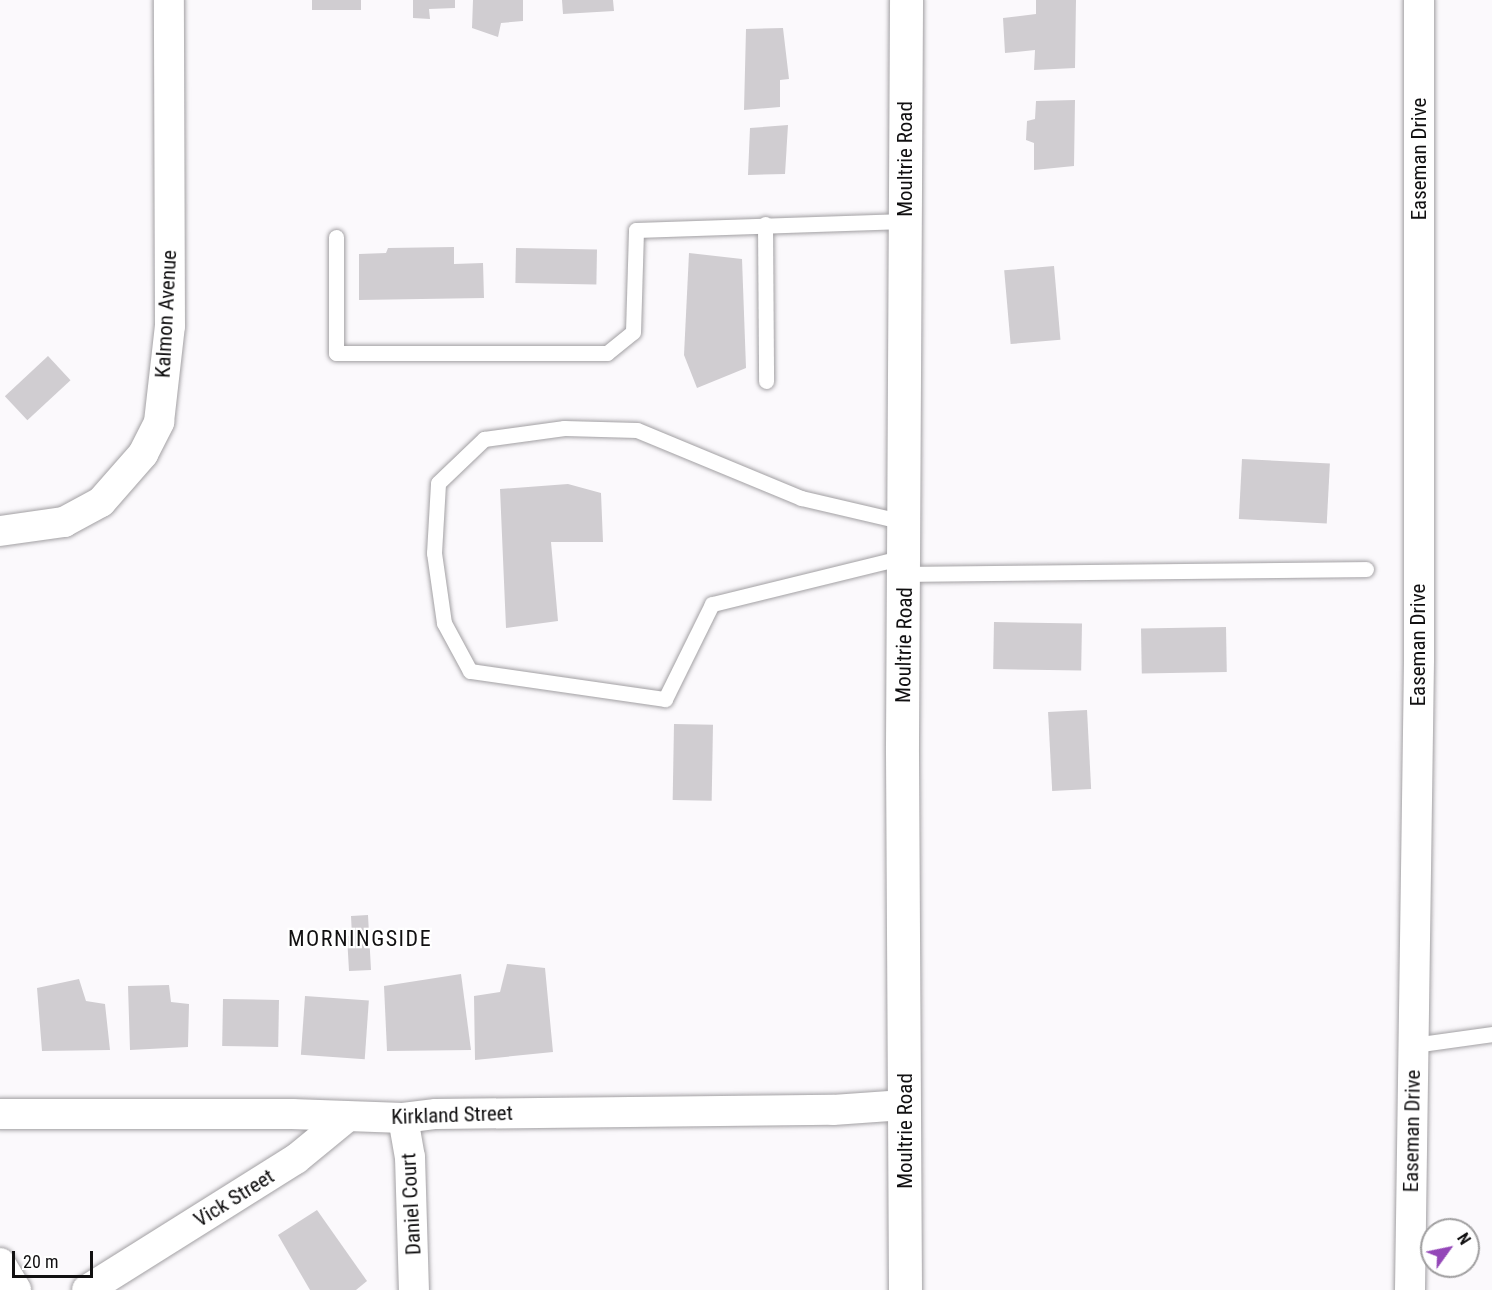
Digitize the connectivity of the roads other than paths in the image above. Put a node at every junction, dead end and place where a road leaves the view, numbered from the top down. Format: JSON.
{"nodes":[{"id":1,"x":169,"y":0,"type":"edge"},
{"id":2,"x":906,"y":0,"type":"edge"},
{"id":3,"x":1419,"y":0,"type":"edge"},
{"id":4,"x":905,"y":220,"type":"junction"},
{"id":5,"x":765,"y":224,"type":"junction"},
{"id":6,"x":336,"y":237,"type":"dead end"},
{"id":7,"x":765,"y":381,"type":"dead end"},
{"id":8,"x":904,"y":522,"type":"junction"},
{"id":9,"x":0,"y":531,"type":"edge"},
{"id":10,"x":905,"y":566,"type":"junction"},
{"id":11,"x":1366,"y":569,"type":"dead end"},
{"id":12,"x":1492,"y":1034,"type":"edge"},
{"id":13,"x":1414,"y":1045,"type":"junction"},
{"id":14,"x":904,"y":1105,"type":"junction"},
{"id":15,"x":0,"y":1114,"type":"edge"},
{"id":16,"x":346,"y":1118,"type":"junction"},
{"id":17,"x":403,"y":1118,"type":"junction"},
{"id":18,"x":0,"y":1263,"type":"edge"},
{"id":19,"x":16,"y":1290,"type":"edge"},
{"id":20,"x":87,"y":1290,"type":"edge"},
{"id":21,"x":414,"y":1290,"type":"edge"},
{"id":22,"x":905,"y":1290,"type":"edge"},
{"id":23,"x":1410,"y":1290,"type":"edge"}],
"edges":[{"from":1,"to":9,"type":"street","name":"Kalmon Avenue"},
{"from":2,"to":4,"type":"street","name":"Moultrie Road"},
{"from":3,"to":13,"type":"street","name":"Easeman Drive"},
{"from":4,"to":5,"type":"lane"},
{"from":4,"to":8,"type":"street","name":"Moultrie Road"},
{"from":5,"to":6,"type":"lane"},
{"from":5,"to":7,"type":"lane"},
{"from":8,"to":10,"type":"street","name":"Moultrie Road"},
{"from":8,"to":10,"type":"lane"},
{"from":10,"to":11,"type":"lane"},
{"from":10,"to":14,"type":"street","name":"Moultrie Road"},
{"from":12,"to":13,"type":"lane"},
{"from":13,"to":23,"type":"street","name":"Easeman Drive"},
{"from":14,"to":17,"type":"street","name":"Kirkland Street"},
{"from":14,"to":22,"type":"street","name":"Moultrie Road"},
{"from":15,"to":16,"type":"street","name":"Kirkland Street"},
{"from":16,"to":17,"type":"street","name":"Kirkland Street"},
{"from":16,"to":20,"type":"street","name":"Vick Street"},
{"from":17,"to":21,"type":"street","name":"Daniel Court"},
{"from":18,"to":19,"type":"street"}]}
